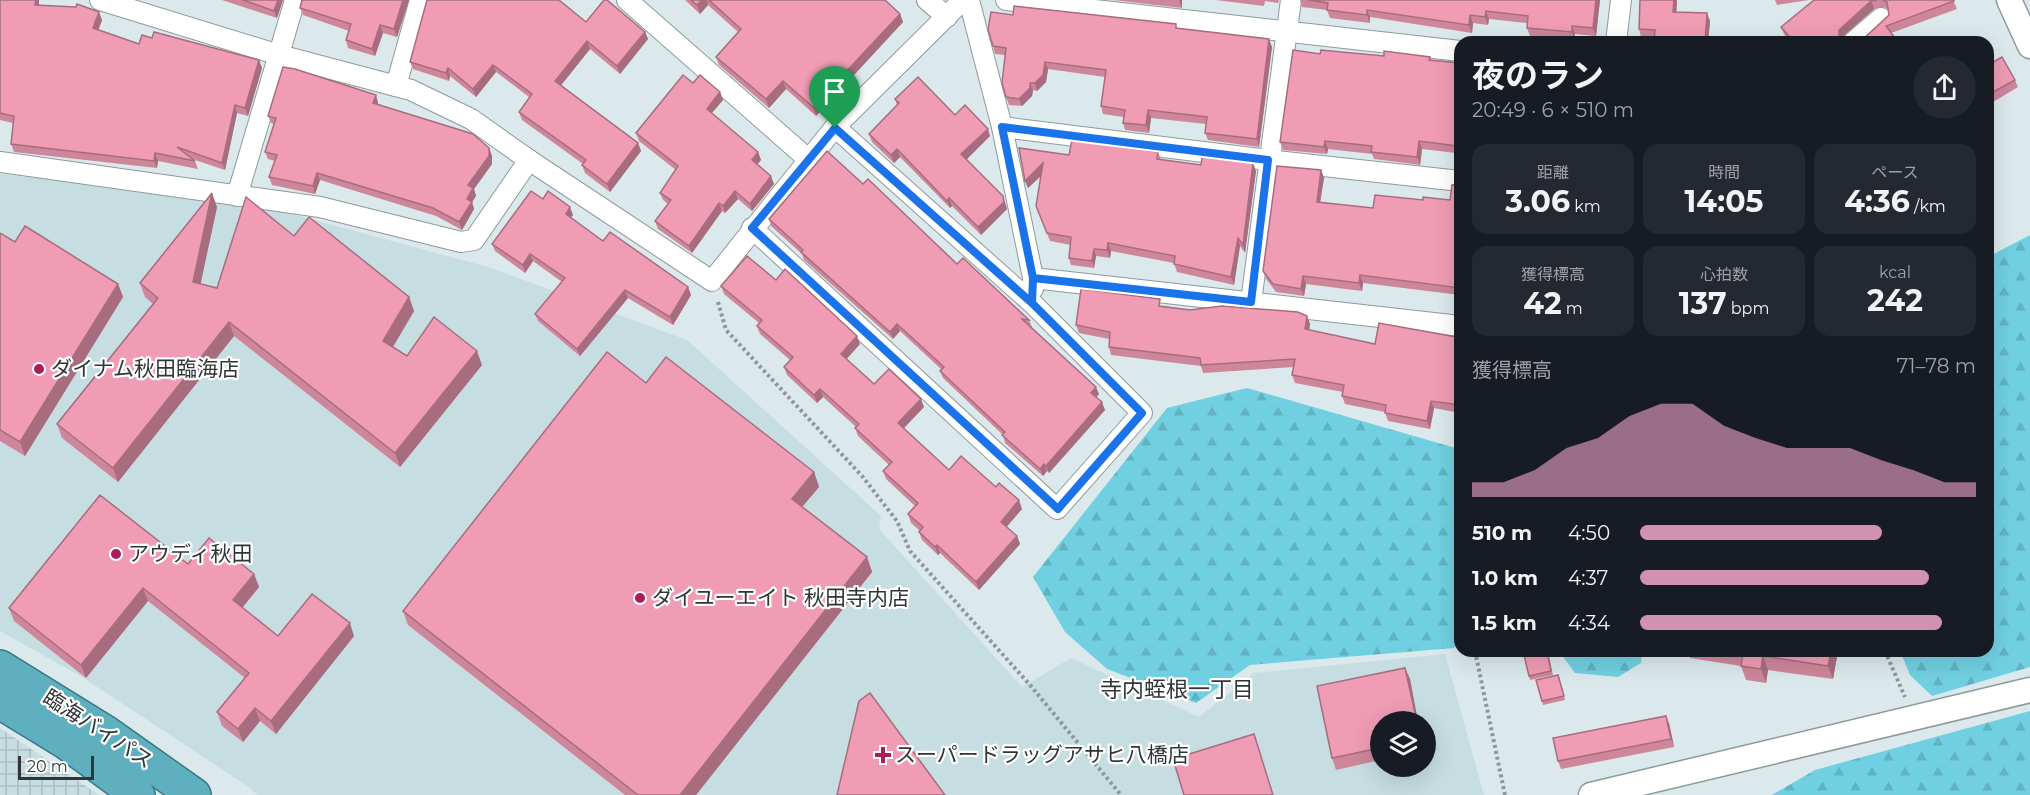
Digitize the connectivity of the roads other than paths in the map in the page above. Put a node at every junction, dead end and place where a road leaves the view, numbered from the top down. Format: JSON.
{"nodes":[{"id":1,"x":100,"y":0,"type":"edge"},
{"id":2,"x":295,"y":0,"type":"edge"},
{"id":3,"x":420,"y":0,"type":"edge"},
{"id":4,"x":627,"y":0,"type":"edge"},
{"id":5,"x":927,"y":0,"type":"edge"},
{"id":6,"x":963,"y":0,"type":"edge"},
{"id":7,"x":969,"y":0,"type":"edge"},
{"id":8,"x":1006,"y":0,"type":"edge"},
{"id":9,"x":1291,"y":0,"type":"edge"},
{"id":10,"x":1621,"y":0,"type":"edge"},
{"id":11,"x":2009,"y":0,"type":"edge"},
{"id":12,"x":947,"y":18,"type":"junction"},
{"id":13,"x":1881,"y":18,"type":"dead end"},
{"id":14,"x":1286,"y":33,"type":"junction"},
{"id":15,"x":1617,"y":36,"type":"edge"},
{"id":16,"x":1860,"y":36,"type":"edge"},
{"id":17,"x":2030,"y":46,"type":"edge"},
{"id":18,"x":1454,"y":50,"type":"edge"},
{"id":19,"x":279,"y":55,"type":"junction"},
{"id":20,"x":396,"y":86,"type":"junction"},
{"id":21,"x":1002,"y":127,"type":"junction"},
{"id":22,"x":835,"y":128,"type":"junction"},
{"id":23,"x":529,"y":160,"type":"junction"},
{"id":24,"x":809,"y":160,"type":"junction"},
{"id":25,"x":1268,"y":160,"type":"junction"},
{"id":26,"x":0,"y":162,"type":"edge"},
{"id":27,"x":1454,"y":180,"type":"edge"},
{"id":28,"x":237,"y":196,"type":"junction"},
{"id":29,"x":752,"y":228,"type":"junction"},
{"id":30,"x":1033,"y":278,"type":"junction"},
{"id":31,"x":1251,"y":302,"type":"junction"},
{"id":32,"x":1032,"y":303,"type":"junction"},
{"id":33,"x":1454,"y":325,"type":"edge"},
{"id":34,"x":0,"y":667,"type":"edge"},
{"id":35,"x":2030,"y":690,"type":"edge"},
{"id":36,"x":0,"y":702,"type":"edge"},
{"id":37,"x":138,"y":795,"type":"edge"},
{"id":38,"x":194,"y":795,"type":"edge"},
{"id":39,"x":1591,"y":795,"type":"edge"}],
"edges":[{"from":1,"to":19,"type":"street"},
{"from":2,"to":19,"type":"street"},
{"from":3,"to":20,"type":"street"},
{"from":4,"to":24,"type":"street"},
{"from":5,"to":12,"type":"street"},
{"from":6,"to":12,"type":"street"},
{"from":7,"to":21,"type":"street"},
{"from":8,"to":14,"type":"street"},
{"from":9,"to":14,"type":"street"},
{"from":10,"to":15,"type":"street"},
{"from":11,"to":17,"type":"street"},
{"from":12,"to":22,"type":"street"},
{"from":13,"to":16,"type":"street"},
{"from":14,"to":18,"type":"street"},
{"from":14,"to":25,"type":"street"},
{"from":19,"to":20,"type":"street"},
{"from":19,"to":28,"type":"street"},
{"from":20,"to":23,"type":"street"},
{"from":21,"to":25,"type":"street"},
{"from":21,"to":30,"type":"street"},
{"from":22,"to":24,"type":"street"},
{"from":22,"to":32,"type":"street"},
{"from":23,"to":28,"type":"street"},
{"from":23,"to":29,"type":"street"},
{"from":24,"to":29,"type":"street"},
{"from":25,"to":27,"type":"street"},
{"from":25,"to":31,"type":"street"},
{"from":26,"to":28,"type":"street"},
{"from":29,"to":32,"type":"street"},
{"from":30,"to":31,"type":"street"},
{"from":30,"to":32,"type":"street"},
{"from":31,"to":33,"type":"street"},
{"from":34,"to":38,"type":"highway","name":"臨海バイパス"},
{"from":35,"to":39,"type":"street"},
{"from":36,"to":37,"type":"highway","name":"臨海バイパス"}]}
